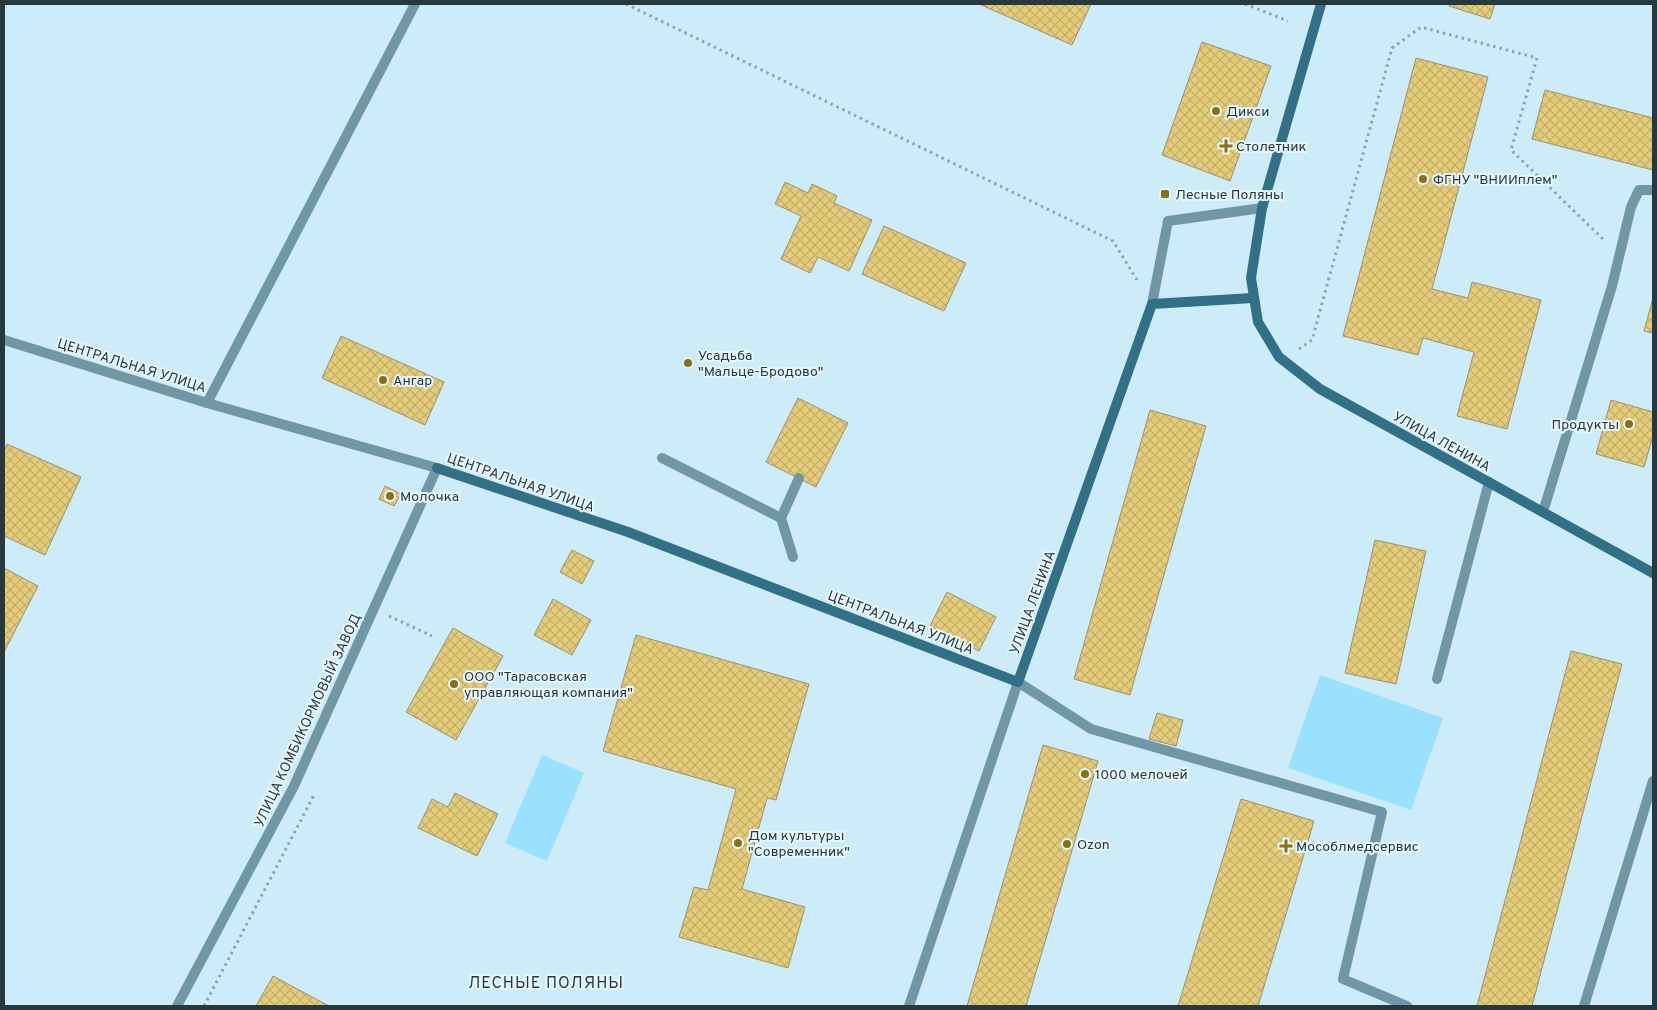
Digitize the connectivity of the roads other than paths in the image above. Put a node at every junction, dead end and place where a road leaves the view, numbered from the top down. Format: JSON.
{"nodes":[{"id":1,"x":415,"y":4,"type":"edge"},
{"id":2,"x":1321,"y":4,"type":"edge"},
{"id":3,"x":1653,"y":190,"type":"edge"},
{"id":4,"x":1262,"y":208,"type":"junction"},
{"id":5,"x":1253,"y":298,"type":"junction"},
{"id":6,"x":1152,"y":304,"type":"junction"},
{"id":7,"x":4,"y":340,"type":"edge"},
{"id":8,"x":207,"y":403,"type":"junction"},
{"id":9,"x":662,"y":458,"type":"dead end"},
{"id":10,"x":437,"y":468,"type":"junction"},
{"id":11,"x":799,"y":478,"type":"dead end"},
{"id":12,"x":1489,"y":482,"type":"junction"},
{"id":13,"x":1543,"y":512,"type":"junction"},
{"id":14,"x":781,"y":518,"type":"junction"},
{"id":15,"x":793,"y":557,"type":"dead end"},
{"id":16,"x":1653,"y":573,"type":"edge"},
{"id":17,"x":1437,"y":679,"type":"dead end"},
{"id":18,"x":1018,"y":682,"type":"junction"},
{"id":19,"x":1653,"y":781,"type":"edge"},
{"id":20,"x":177,"y":1006,"type":"edge"},
{"id":21,"x":909,"y":1006,"type":"edge"},
{"id":22,"x":1408,"y":1006,"type":"edge"},
{"id":23,"x":1584,"y":1006,"type":"edge"}],
"edges":[{"from":1,"to":8,"type":"street"},
{"from":2,"to":4,"type":"street","name":"УЛИЦА ЛЕНИНА"},
{"from":3,"to":13,"type":"street"},
{"from":4,"to":5,"type":"street","name":"УЛИЦА ЛЕНИНА"},
{"from":4,"to":6,"type":"street"},
{"from":5,"to":6,"type":"street"},
{"from":5,"to":12,"type":"street","name":"УЛИЦА ЛЕНИНА"},
{"from":6,"to":18,"type":"street","name":"УЛИЦА ЛЕНИНА"},
{"from":7,"to":8,"type":"street","name":"ЦЕНТРАЛЬНАЯ УЛИЦА"},
{"from":8,"to":10,"type":"street","name":"ЦЕНТРАЛЬНАЯ УЛИЦА"},
{"from":9,"to":14,"type":"street"},
{"from":10,"to":18,"type":"street","name":"ЦЕНТРАЛЬНАЯ УЛИЦА"},
{"from":10,"to":20,"type":"street","name":"УЛИЦА КОМБИКОРМОВЫЙ ЗАВОД"},
{"from":11,"to":14,"type":"street"},
{"from":12,"to":13,"type":"street","name":"УЛИЦА ЛЕНИНА"},
{"from":12,"to":17,"type":"street"},
{"from":13,"to":16,"type":"street","name":"УЛИЦА ЛЕНИНА"},
{"from":14,"to":15,"type":"street"},
{"from":18,"to":21,"type":"street","name":"УЛИЦА ЛЕНИНА"},
{"from":18,"to":22,"type":"street"},
{"from":19,"to":23,"type":"street"}]}
